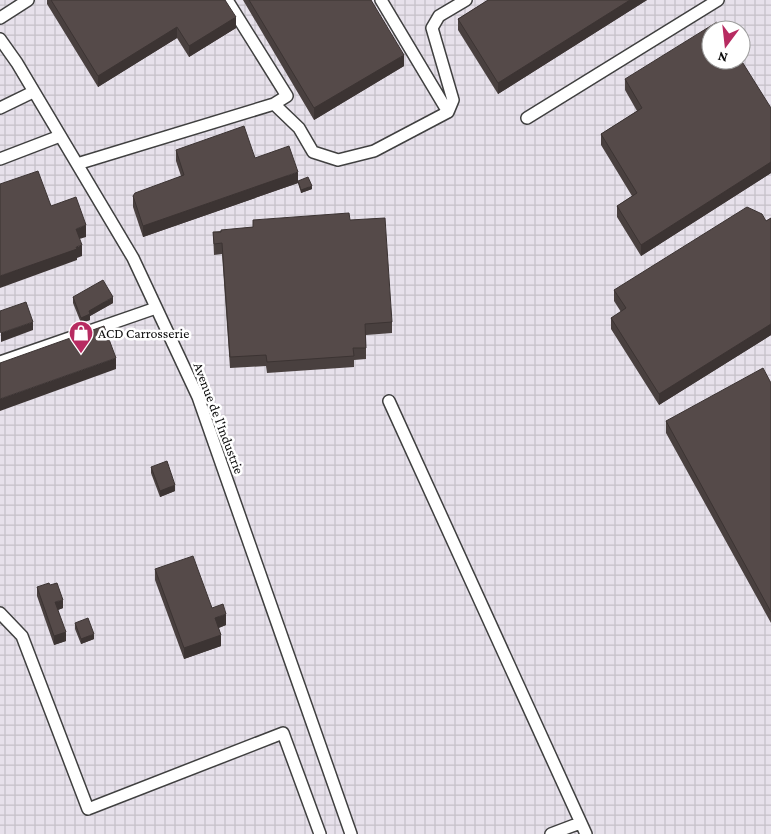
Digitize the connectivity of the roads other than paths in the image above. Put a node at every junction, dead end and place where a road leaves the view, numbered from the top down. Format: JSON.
{"nodes":[{"id":1,"x":28,"y":0,"type":"edge"},
{"id":2,"x":227,"y":0,"type":"edge"},
{"id":3,"x":381,"y":0,"type":"edge"},
{"id":4,"x":466,"y":0,"type":"edge"},
{"id":5,"x":718,"y":0,"type":"edge"},
{"id":6,"x":0,"y":18,"type":"edge"},
{"id":7,"x":0,"y":40,"type":"edge"},
{"id":8,"x":34,"y":92,"type":"junction"},
{"id":9,"x":274,"y":104,"type":"junction"},
{"id":10,"x":0,"y":108,"type":"edge"},
{"id":11,"x":448,"y":112,"type":"junction"},
{"id":12,"x":527,"y":118,"type":"dead end"},
{"id":13,"x":60,"y":136,"type":"junction"},
{"id":14,"x":0,"y":159,"type":"edge"},
{"id":15,"x":77,"y":164,"type":"junction"},
{"id":16,"x":156,"y":308,"type":"junction"},
{"id":17,"x":0,"y":362,"type":"edge"},
{"id":18,"x":390,"y":401,"type":"dead end"},
{"id":19,"x":0,"y":613,"type":"edge"},
{"id":20,"x":580,"y":823,"type":"junction"},
{"id":21,"x":320,"y":834,"type":"edge"},
{"id":22,"x":351,"y":834,"type":"edge"},
{"id":23,"x":551,"y":834,"type":"edge"},
{"id":24,"x":586,"y":834,"type":"edge"}],
"edges":[{"from":1,"to":6,"type":"street"},
{"from":2,"to":9,"type":"street"},
{"from":3,"to":11,"type":"street"},
{"from":4,"to":11,"type":"street"},
{"from":5,"to":12,"type":"street"},
{"from":7,"to":8,"type":"street","name":"Avenue de l'Industrie"},
{"from":8,"to":10,"type":"street"},
{"from":8,"to":13,"type":"street","name":"Avenue de l'Industrie"},
{"from":9,"to":11,"type":"street"},
{"from":9,"to":15,"type":"street"},
{"from":13,"to":14,"type":"street"},
{"from":13,"to":15,"type":"street","name":"Avenue de l'Industrie"},
{"from":15,"to":16,"type":"street","name":"Avenue de l'Industrie"},
{"from":16,"to":17,"type":"street"},
{"from":16,"to":22,"type":"street","name":"Avenue de l'Industrie"},
{"from":18,"to":20,"type":"street"},
{"from":19,"to":21,"type":"street"},
{"from":20,"to":23,"type":"street"},
{"from":20,"to":24,"type":"street"}]}
